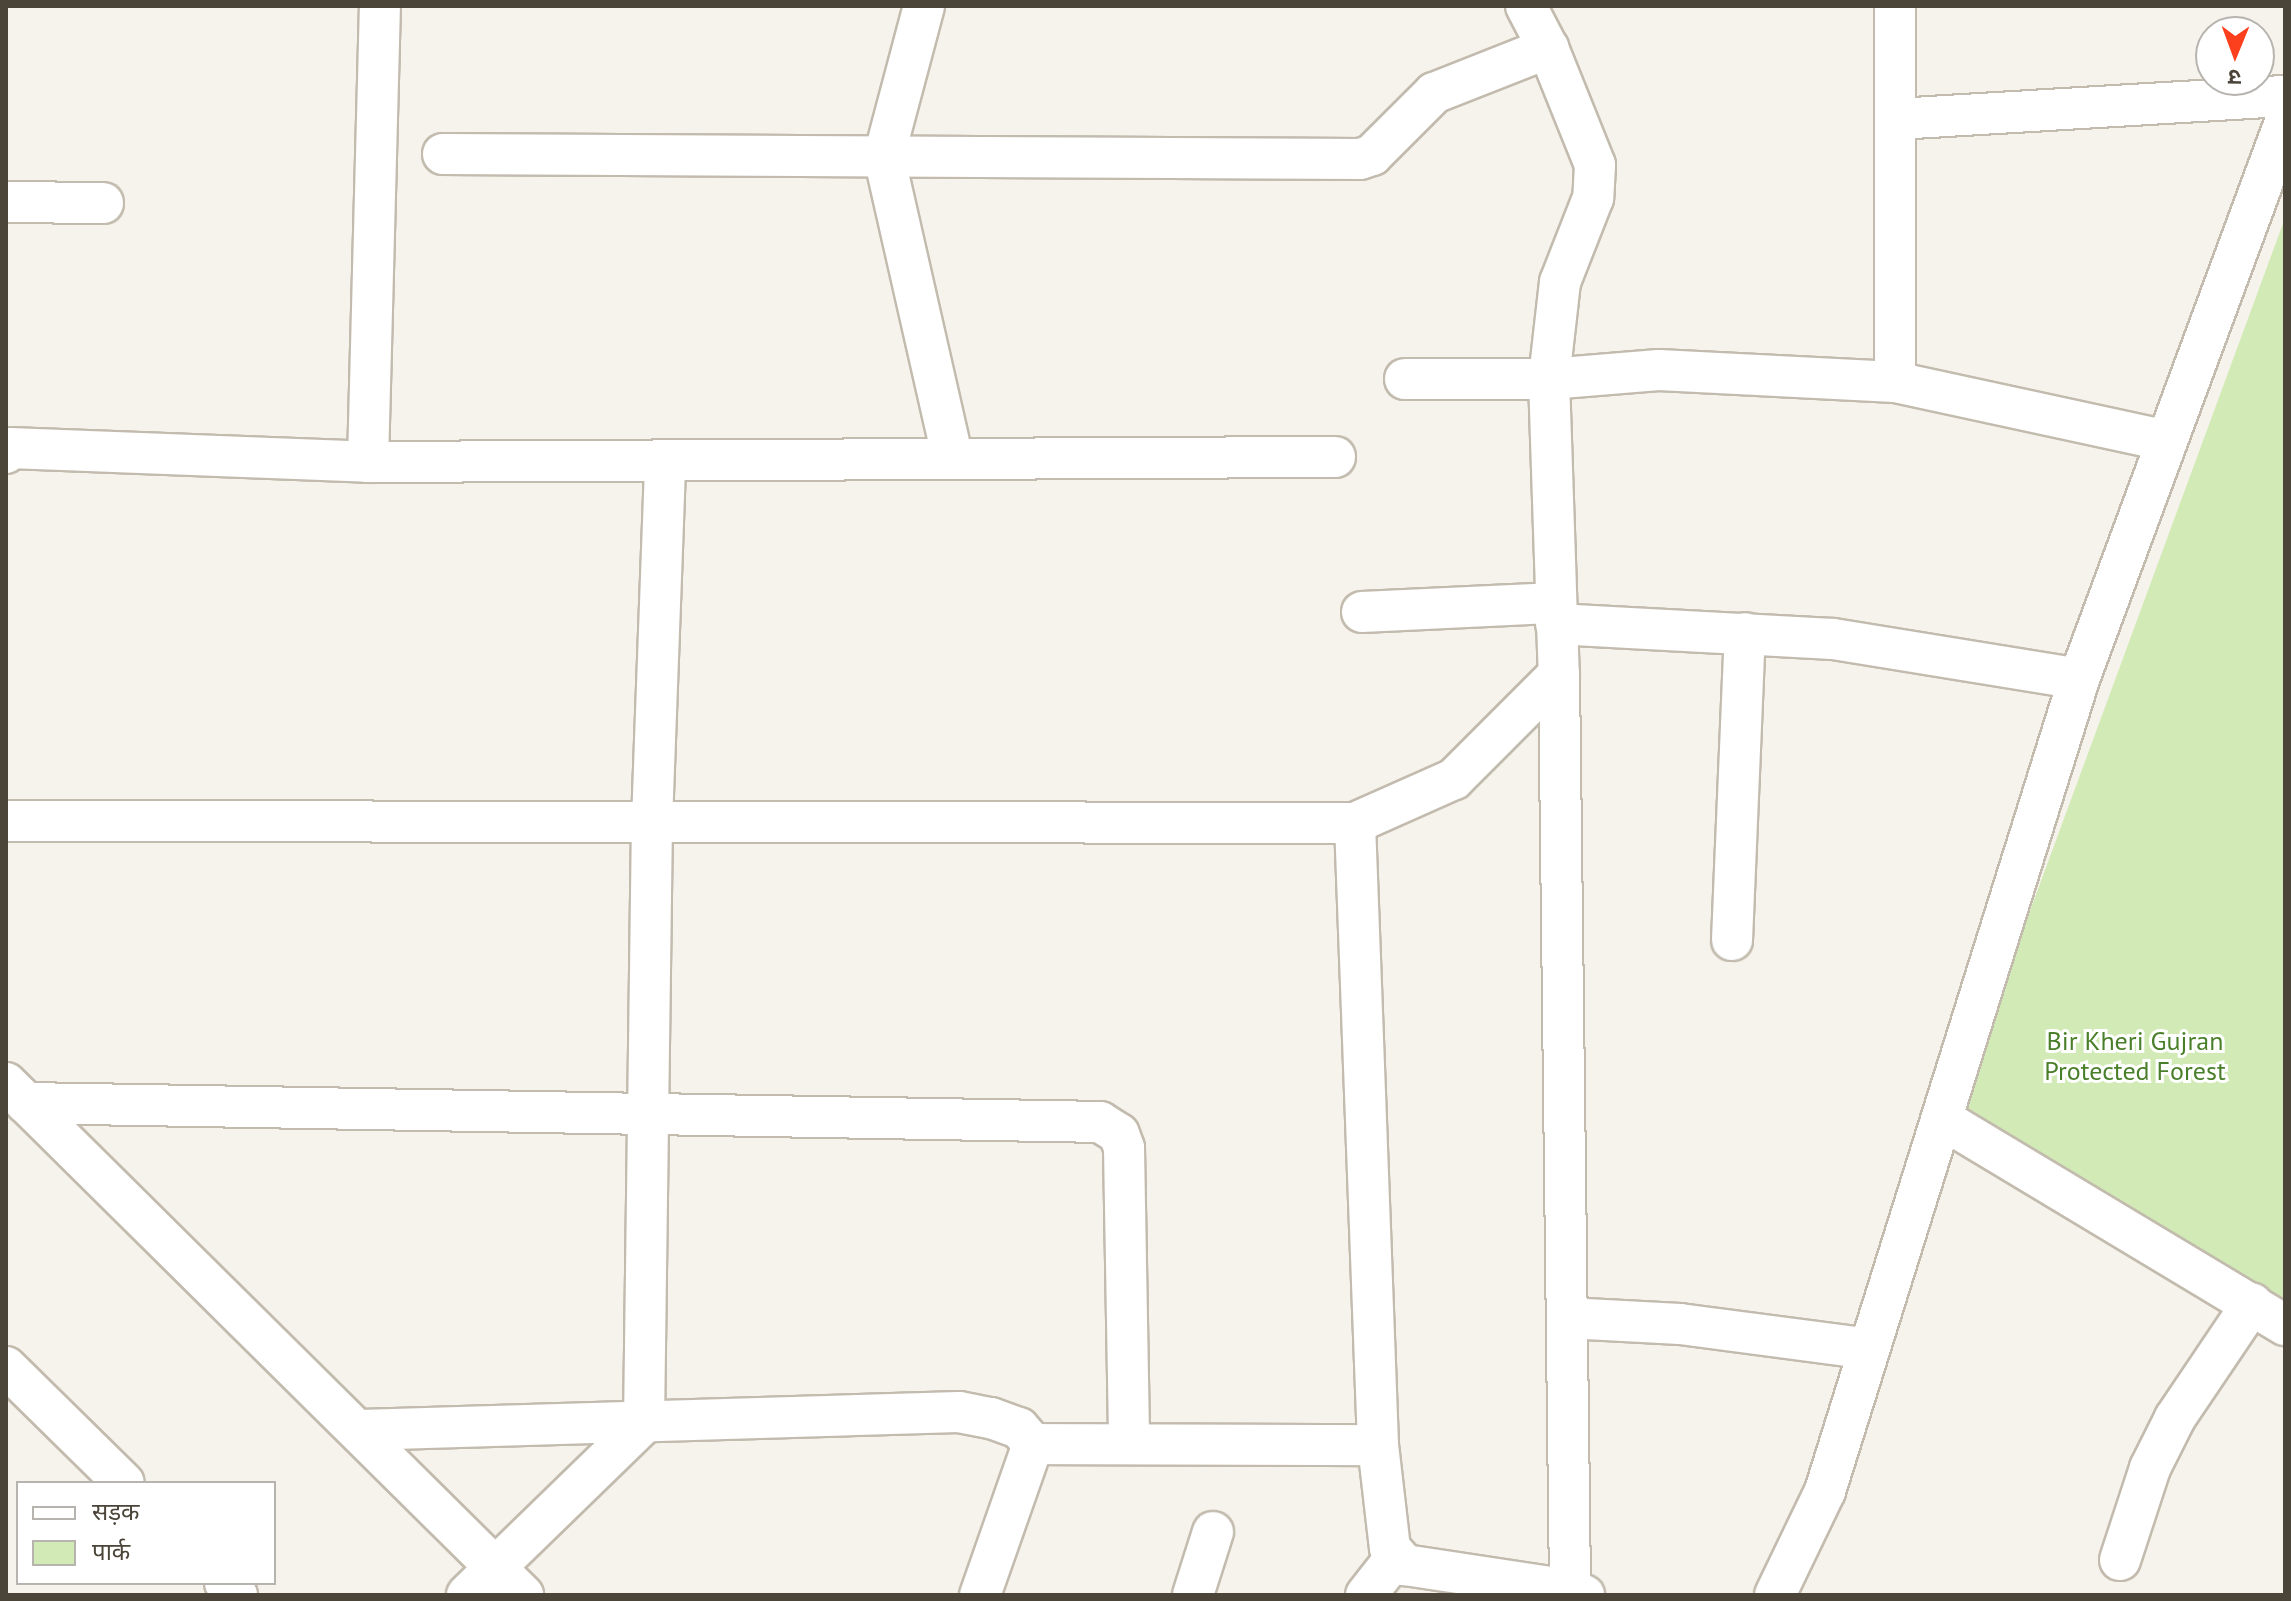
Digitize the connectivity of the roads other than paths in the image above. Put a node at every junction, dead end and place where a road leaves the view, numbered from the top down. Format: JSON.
{"nodes":[{"id":1,"x":380,"y":6,"type":"edge"},
{"id":2,"x":924,"y":6,"type":"edge"},
{"id":3,"x":1526,"y":6,"type":"edge"},
{"id":4,"x":1895,"y":6,"type":"edge"},
{"id":5,"x":1548,"y":48,"type":"junction"},
{"id":6,"x":2285,"y":96,"type":"edge"},
{"id":7,"x":1896,"y":119,"type":"junction"},
{"id":8,"x":2285,"y":122,"type":"edge"},
{"id":9,"x":443,"y":154,"type":"dead end"},
{"id":10,"x":884,"y":156,"type":"junction"},
{"id":11,"x":6,"y":202,"type":"edge"},
{"id":12,"x":103,"y":203,"type":"dead end"},
{"id":13,"x":1405,"y":379,"type":"dead end"},
{"id":14,"x":1549,"y":379,"type":"junction"},
{"id":15,"x":1895,"y":382,"type":"junction"},
{"id":16,"x":2167,"y":441,"type":"junction"},
{"id":17,"x":6,"y":453,"type":"edge"},
{"id":18,"x":952,"y":456,"type":"junction"},
{"id":19,"x":1335,"y":457,"type":"dead end"},
{"id":20,"x":368,"y":462,"type":"junction"},
{"id":21,"x":665,"y":463,"type":"junction"},
{"id":22,"x":1362,"y":612,"type":"dead end"},
{"id":23,"x":1556,"y":613,"type":"junction"},
{"id":24,"x":1745,"y":633,"type":"junction"},
{"id":25,"x":1559,"y":674,"type":"junction"},
{"id":26,"x":2079,"y":679,"type":"junction"},
{"id":27,"x":6,"y":821,"type":"edge"},
{"id":28,"x":652,"y":822,"type":"junction"},
{"id":29,"x":1355,"y":823,"type":"junction"},
{"id":30,"x":1732,"y":940,"type":"dead end"},
{"id":31,"x":16,"y":1093,"type":"edge"},
{"id":32,"x":649,"y":1116,"type":"junction"},
{"id":33,"x":1942,"y":1119,"type":"junction"},
{"id":34,"x":2268,"y":1315,"type":"edge"},
{"id":35,"x":1567,"y":1318,"type":"junction"},
{"id":36,"x":1869,"y":1349,"type":"junction"},
{"id":37,"x":6,"y":1367,"type":"edge"},
{"id":38,"x":644,"y":1423,"type":"junction"},
{"id":39,"x":360,"y":1430,"type":"junction"},
{"id":40,"x":1033,"y":1444,"type":"junction"},
{"id":41,"x":1129,"y":1444,"type":"junction"},
{"id":42,"x":1378,"y":1445,"type":"junction"},
{"id":43,"x":122,"y":1481,"type":"edge"},
{"id":44,"x":1213,"y":1532,"type":"dead end"},
{"id":45,"x":1395,"y":1558,"type":"junction"},
{"id":46,"x":2120,"y":1560,"type":"dead end"},
{"id":47,"x":496,"y":1567,"type":"junction"},
{"id":48,"x":1562,"y":1592,"type":"edge"},
{"id":49,"x":467,"y":1595,"type":"edge"},
{"id":50,"x":523,"y":1595,"type":"edge"},
{"id":51,"x":980,"y":1595,"type":"edge"},
{"id":52,"x":1193,"y":1595,"type":"edge"},
{"id":53,"x":1366,"y":1595,"type":"edge"},
{"id":54,"x":1775,"y":1595,"type":"edge"}],
"edges":[{"from":1,"to":20,"type":"street"},
{"from":2,"to":10,"type":"street"},
{"from":3,"to":5,"type":"street"},
{"from":4,"to":7,"type":"street"},
{"from":5,"to":10,"type":"street"},
{"from":5,"to":14,"type":"street"},
{"from":6,"to":7,"type":"street"},
{"from":7,"to":15,"type":"street"},
{"from":8,"to":16,"type":"street"},
{"from":9,"to":10,"type":"street"},
{"from":10,"to":18,"type":"street"},
{"from":11,"to":12,"type":"street"},
{"from":13,"to":14,"type":"street"},
{"from":14,"to":15,"type":"street"},
{"from":14,"to":23,"type":"street"},
{"from":15,"to":16,"type":"street"},
{"from":16,"to":26,"type":"street"},
{"from":17,"to":20,"type":"street"},
{"from":18,"to":19,"type":"street"},
{"from":18,"to":21,"type":"street"},
{"from":20,"to":21,"type":"street"},
{"from":21,"to":28,"type":"street"},
{"from":22,"to":23,"type":"street"},
{"from":23,"to":24,"type":"street"},
{"from":23,"to":25,"type":"street"},
{"from":24,"to":26,"type":"street"},
{"from":24,"to":30,"type":"street"},
{"from":25,"to":29,"type":"street"},
{"from":25,"to":35,"type":"street"},
{"from":26,"to":33,"type":"street"},
{"from":27,"to":28,"type":"street"},
{"from":28,"to":29,"type":"street"},
{"from":28,"to":32,"type":"street"},
{"from":29,"to":42,"type":"street"},
{"from":31,"to":32,"type":"street"},
{"from":31,"to":39,"type":"street"},
{"from":32,"to":38,"type":"street"},
{"from":32,"to":41,"type":"street"},
{"from":33,"to":34,"type":"street"},
{"from":33,"to":36,"type":"street"},
{"from":34,"to":46,"type":"street"},
{"from":35,"to":36,"type":"street"},
{"from":35,"to":48,"type":"street"},
{"from":36,"to":54,"type":"street"},
{"from":37,"to":43,"type":"street"},
{"from":38,"to":39,"type":"street"},
{"from":38,"to":40,"type":"street"},
{"from":38,"to":47,"type":"street"},
{"from":39,"to":47,"type":"street"},
{"from":40,"to":41,"type":"street"},
{"from":40,"to":51,"type":"street"},
{"from":41,"to":42,"type":"street"},
{"from":42,"to":45,"type":"street"},
{"from":44,"to":52,"type":"street"},
{"from":45,"to":48,"type":"street"},
{"from":45,"to":53,"type":"street"},
{"from":47,"to":49,"type":"street"},
{"from":47,"to":50,"type":"street"}]}
